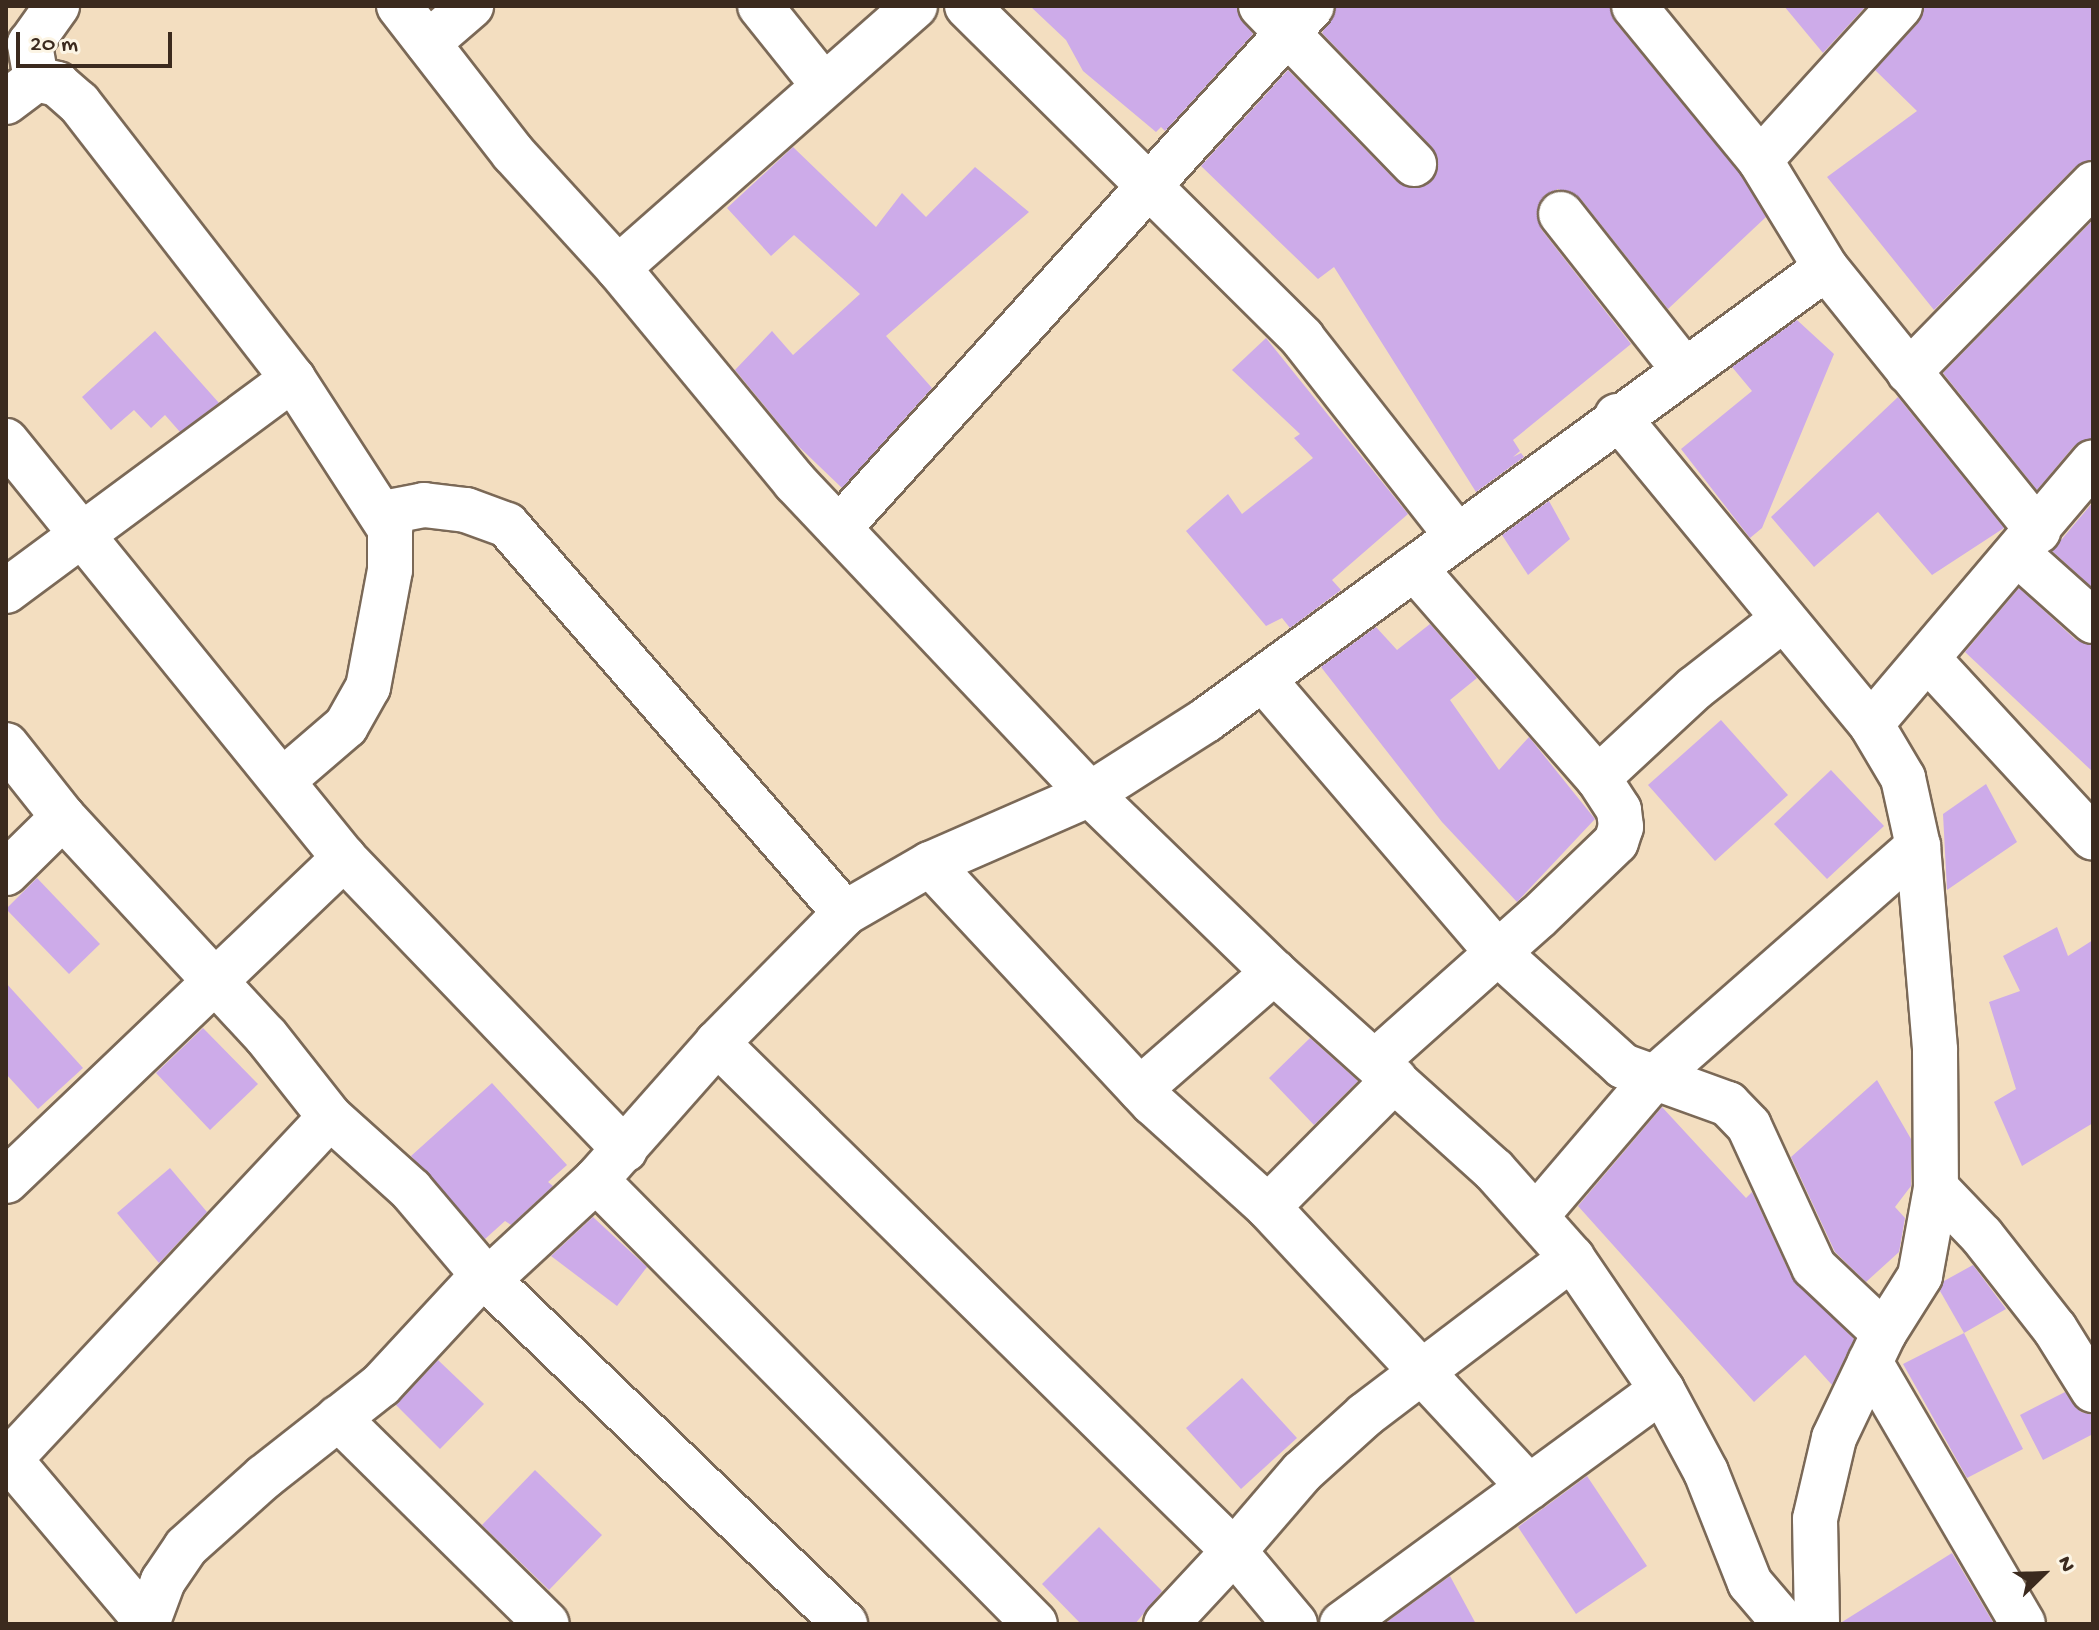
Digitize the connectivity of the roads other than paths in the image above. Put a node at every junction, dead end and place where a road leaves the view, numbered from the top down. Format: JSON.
{"nodes":[{"id":1,"x":57,"y":6,"type":"edge"},
{"id":2,"x":399,"y":6,"type":"edge"},
{"id":3,"x":471,"y":6,"type":"edge"},
{"id":4,"x":760,"y":6,"type":"edge"},
{"id":5,"x":915,"y":6,"type":"edge"},
{"id":6,"x":967,"y":6,"type":"edge"},
{"id":7,"x":1634,"y":6,"type":"edge"},
{"id":8,"x":1900,"y":6,"type":"edge"},
{"id":9,"x":1287,"y":15,"type":"edge"},
{"id":10,"x":428,"y":43,"type":"junction"},
{"id":11,"x":824,"y":86,"type":"junction"},
{"id":12,"x":21,"y":90,"type":"edge"},
{"id":13,"x":1760,"y":160,"type":"junction"},
{"id":14,"x":1414,"y":164,"type":"dead end"},
{"id":15,"x":1148,"y":184,"type":"junction"},
{"id":16,"x":2093,"y":184,"type":"edge"},
{"id":17,"x":1561,"y":214,"type":"dead end"},
{"id":18,"x":618,"y":268,"type":"junction"},
{"id":19,"x":1826,"y":268,"type":"junction"},
{"id":20,"x":1684,"y":370,"type":"junction"},
{"id":21,"x":1909,"y":372,"type":"junction"},
{"id":22,"x":293,"y":379,"type":"junction"},
{"id":23,"x":1617,"y":416,"type":"junction"},
{"id":24,"x":6,"y":441,"type":"edge"},
{"id":25,"x":2093,"y":462,"type":"edge"},
{"id":26,"x":383,"y":513,"type":"junction"},
{"id":27,"x":839,"y":528,"type":"junction"},
{"id":28,"x":84,"y":533,"type":"junction"},
{"id":29,"x":1457,"y":536,"type":"junction"},
{"id":30,"x":2028,"y":543,"type":"junction"},
{"id":31,"x":1414,"y":568,"type":"junction"},
{"id":32,"x":6,"y":591,"type":"edge"},
{"id":33,"x":1782,"y":620,"type":"junction"},
{"id":34,"x":2093,"y":621,"type":"edge"},
{"id":35,"x":1928,"y":659,"type":"junction"},
{"id":36,"x":1263,"y":679,"type":"junction"},
{"id":37,"x":1871,"y":724,"type":"junction"},
{"id":38,"x":6,"y":745,"type":"edge"},
{"id":39,"x":1598,"y":778,"type":"junction"},
{"id":40,"x":282,"y":781,"type":"junction"},
{"id":41,"x":1090,"y":794,"type":"junction"},
{"id":42,"x":63,"y":817,"type":"junction"},
{"id":43,"x":2093,"y":838,"type":"edge"},
{"id":44,"x":1918,"y":846,"type":"junction"},
{"id":45,"x":344,"y":858,"type":"junction"},
{"id":46,"x":930,"y":864,"type":"junction"},
{"id":47,"x":6,"y":873,"type":"edge"},
{"id":48,"x":845,"y":913,"type":"junction"},
{"id":49,"x":1498,"y":953,"type":"junction"},
{"id":50,"x":1274,"y":972,"type":"junction"},
{"id":51,"x":214,"y":979,"type":"junction"},
{"id":52,"x":717,"y":1043,"type":"junction"},
{"id":53,"x":1385,"y":1071,"type":"junction"},
{"id":54,"x":1653,"y":1079,"type":"junction"},
{"id":55,"x":1140,"y":1089,"type":"junction"},
{"id":56,"x":330,"y":1117,"type":"junction"},
{"id":57,"x":610,"y":1165,"type":"junction"},
{"id":58,"x":6,"y":1181,"type":"edge"},
{"id":59,"x":1936,"y":1188,"type":"junction"},
{"id":60,"x":1268,"y":1207,"type":"junction"},
{"id":61,"x":1536,"y":1216,"type":"junction"},
{"id":62,"x":1572,"y":1258,"type":"junction"},
{"id":63,"x":483,"y":1275,"type":"junction"},
{"id":64,"x":1877,"y":1348,"type":"junction"},
{"id":65,"x":1425,"y":1371,"type":"junction"},
{"id":66,"x":1662,"y":1390,"type":"junction"},
{"id":67,"x":2093,"y":1390,"type":"edge"},
{"id":68,"x":338,"y":1418,"type":"junction"},
{"id":69,"x":8,"y":1457,"type":"edge"},
{"id":70,"x":1529,"y":1487,"type":"junction"},
{"id":71,"x":1234,"y":1551,"type":"junction"},
{"id":72,"x":148,"y":1623,"type":"edge"},
{"id":73,"x":547,"y":1624,"type":"edge"},
{"id":74,"x":845,"y":1624,"type":"edge"},
{"id":75,"x":1035,"y":1624,"type":"edge"},
{"id":76,"x":1166,"y":1624,"type":"edge"},
{"id":77,"x":1295,"y":1624,"type":"edge"},
{"id":78,"x":1342,"y":1624,"type":"edge"},
{"id":79,"x":1785,"y":1624,"type":"edge"},
{"id":80,"x":1817,"y":1624,"type":"edge"},
{"id":81,"x":2023,"y":1624,"type":"edge"}],
"edges":[{"from":1,"to":12,"type":"street"},
{"from":2,"to":10,"type":"street"},
{"from":3,"to":10,"type":"street"},
{"from":4,"to":11,"type":"street"},
{"from":5,"to":11,"type":"street"},
{"from":6,"to":15,"type":"street"},
{"from":7,"to":13,"type":"street"},
{"from":8,"to":13,"type":"street"},
{"from":9,"to":14,"type":"street"},
{"from":9,"to":15,"type":"street"},
{"from":10,"to":18,"type":"street"},
{"from":11,"to":18,"type":"street"},
{"from":12,"to":22,"type":"street"},
{"from":13,"to":19,"type":"street"},
{"from":15,"to":27,"type":"street"},
{"from":15,"to":29,"type":"street"},
{"from":16,"to":21,"type":"street"},
{"from":17,"to":20,"type":"street"},
{"from":18,"to":27,"type":"street"},
{"from":19,"to":20,"type":"street"},
{"from":19,"to":21,"type":"street"},
{"from":20,"to":23,"type":"street"},
{"from":21,"to":30,"type":"street"},
{"from":22,"to":26,"type":"street"},
{"from":22,"to":28,"type":"street"},
{"from":23,"to":29,"type":"street"},
{"from":23,"to":33,"type":"street"},
{"from":24,"to":28,"type":"street"},
{"from":25,"to":30,"type":"street"},
{"from":26,"to":40,"type":"street"},
{"from":26,"to":48,"type":"street"},
{"from":27,"to":41,"type":"street"},
{"from":28,"to":32,"type":"street"},
{"from":28,"to":40,"type":"street"},
{"from":29,"to":31,"type":"street"},
{"from":30,"to":34,"type":"street"},
{"from":30,"to":35,"type":"street"},
{"from":31,"to":36,"type":"street"},
{"from":31,"to":39,"type":"street"},
{"from":33,"to":37,"type":"street"},
{"from":33,"to":39,"type":"street"},
{"from":35,"to":37,"type":"street"},
{"from":35,"to":43,"type":"street"},
{"from":36,"to":41,"type":"street"},
{"from":36,"to":49,"type":"street"},
{"from":37,"to":44,"type":"street"},
{"from":38,"to":42,"type":"street"},
{"from":39,"to":49,"type":"street"},
{"from":40,"to":45,"type":"street"},
{"from":41,"to":46,"type":"street"},
{"from":41,"to":50,"type":"street"},
{"from":42,"to":47,"type":"street"},
{"from":42,"to":51,"type":"street"},
{"from":44,"to":54,"type":"street"},
{"from":44,"to":59,"type":"street"},
{"from":45,"to":51,"type":"street"},
{"from":45,"to":57,"type":"street"},
{"from":46,"to":48,"type":"street"},
{"from":46,"to":55,"type":"street"},
{"from":48,"to":52,"type":"street"},
{"from":49,"to":53,"type":"street"},
{"from":49,"to":54,"type":"street"},
{"from":50,"to":53,"type":"street"},
{"from":50,"to":55,"type":"street"},
{"from":51,"to":56,"type":"street"},
{"from":51,"to":58,"type":"street"},
{"from":52,"to":57,"type":"street"},
{"from":52,"to":71,"type":"street"},
{"from":53,"to":60,"type":"street"},
{"from":53,"to":61,"type":"street"},
{"from":54,"to":61,"type":"street"},
{"from":54,"to":64,"type":"street"},
{"from":55,"to":60,"type":"street"},
{"from":56,"to":63,"type":"street"},
{"from":56,"to":69,"type":"street"},
{"from":57,"to":63,"type":"street"},
{"from":57,"to":75,"type":"street"},
{"from":59,"to":64,"type":"street"},
{"from":59,"to":67,"type":"street"},
{"from":60,"to":65,"type":"street"},
{"from":61,"to":62,"type":"street"},
{"from":62,"to":65,"type":"street"},
{"from":62,"to":66,"type":"street"},
{"from":63,"to":68,"type":"street"},
{"from":63,"to":74,"type":"street"},
{"from":64,"to":80,"type":"street"},
{"from":64,"to":81,"type":"street"},
{"from":65,"to":70,"type":"street"},
{"from":65,"to":71,"type":"street"},
{"from":66,"to":70,"type":"street"},
{"from":66,"to":79,"type":"street"},
{"from":68,"to":72,"type":"street"},
{"from":68,"to":73,"type":"street"},
{"from":69,"to":72,"type":"street"},
{"from":70,"to":78,"type":"street"},
{"from":71,"to":76,"type":"street"},
{"from":71,"to":77,"type":"street"}]}
